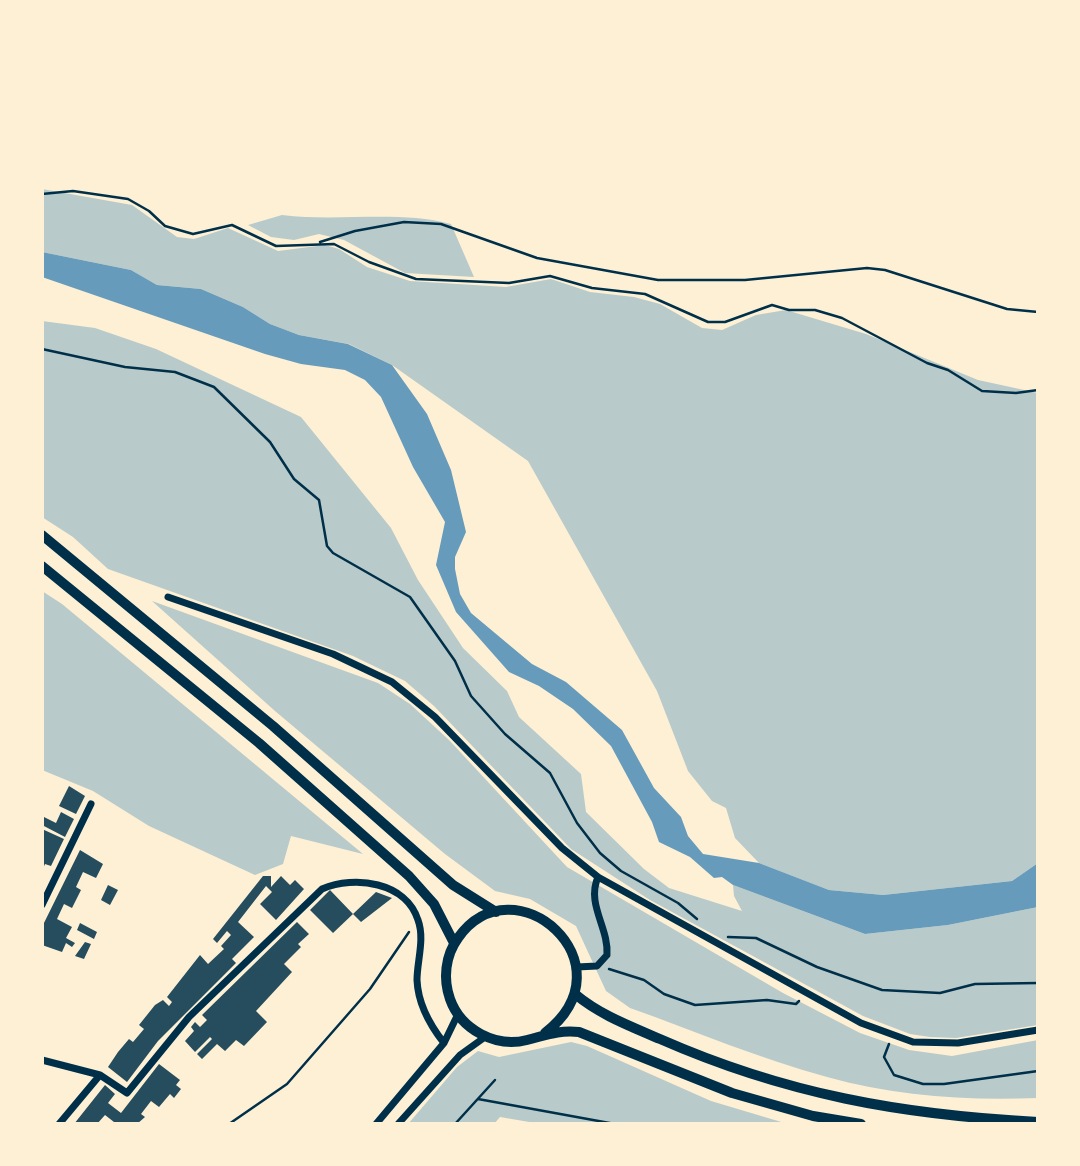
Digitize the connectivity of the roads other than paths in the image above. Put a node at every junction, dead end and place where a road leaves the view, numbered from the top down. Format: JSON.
{"nodes":[{"id":1,"x":42,"y":535,"type":"edge"},
{"id":2,"x":42,"y":566,"type":"edge"},
{"id":3,"x":168,"y":597,"type":"dead end"},
{"id":4,"x":91,"y":804,"type":"dead end"},
{"id":5,"x":598,"y":877,"type":"junction"},
{"id":6,"x":42,"y":905,"type":"edge"},
{"id":7,"x":496,"y":912,"type":"junction"},
{"id":8,"x":454,"y":943,"type":"junction"},
{"id":9,"x":577,"y":967,"type":"junction"},
{"id":10,"x":575,"y":993,"type":"junction"},
{"id":11,"x":457,"y":1014,"type":"junction"},
{"id":12,"x":1038,"y":1030,"type":"edge"},
{"id":13,"x":545,"y":1033,"type":"junction"},
{"id":14,"x":485,"y":1037,"type":"junction"},
{"id":15,"x":444,"y":1042,"type":"junction"},
{"id":16,"x":42,"y":1060,"type":"edge"},
{"id":17,"x":100,"y":1075,"type":"junction"},
{"id":18,"x":1038,"y":1122,"type":"edge"},
{"id":19,"x":59,"y":1124,"type":"edge"},
{"id":20,"x":376,"y":1124,"type":"edge"},
{"id":21,"x":398,"y":1124,"type":"edge"},
{"id":22,"x":861,"y":1124,"type":"edge"}],
"edges":[{"from":1,"to":7,"type":"main road"},
{"from":2,"to":8,"type":"main road"},
{"from":3,"to":5,"type":"street"},
{"from":4,"to":6,"type":"street"},
{"from":5,"to":9,"type":"street"},
{"from":5,"to":12,"type":"street"},
{"from":7,"to":8,"type":"main road"},
{"from":7,"to":9,"type":"main road"},
{"from":8,"to":11,"type":"main road"},
{"from":9,"to":10,"type":"main road"},
{"from":10,"to":13,"type":"main road"},
{"from":10,"to":18,"type":"main road"},
{"from":11,"to":14,"type":"main road"},
{"from":11,"to":15,"type":"street"},
{"from":13,"to":14,"type":"main road"},
{"from":13,"to":22,"type":"main road"},
{"from":14,"to":21,"type":"street"},
{"from":15,"to":17,"type":"street"},
{"from":15,"to":20,"type":"street"},
{"from":16,"to":17,"type":"street"},
{"from":17,"to":19,"type":"street"}]}
